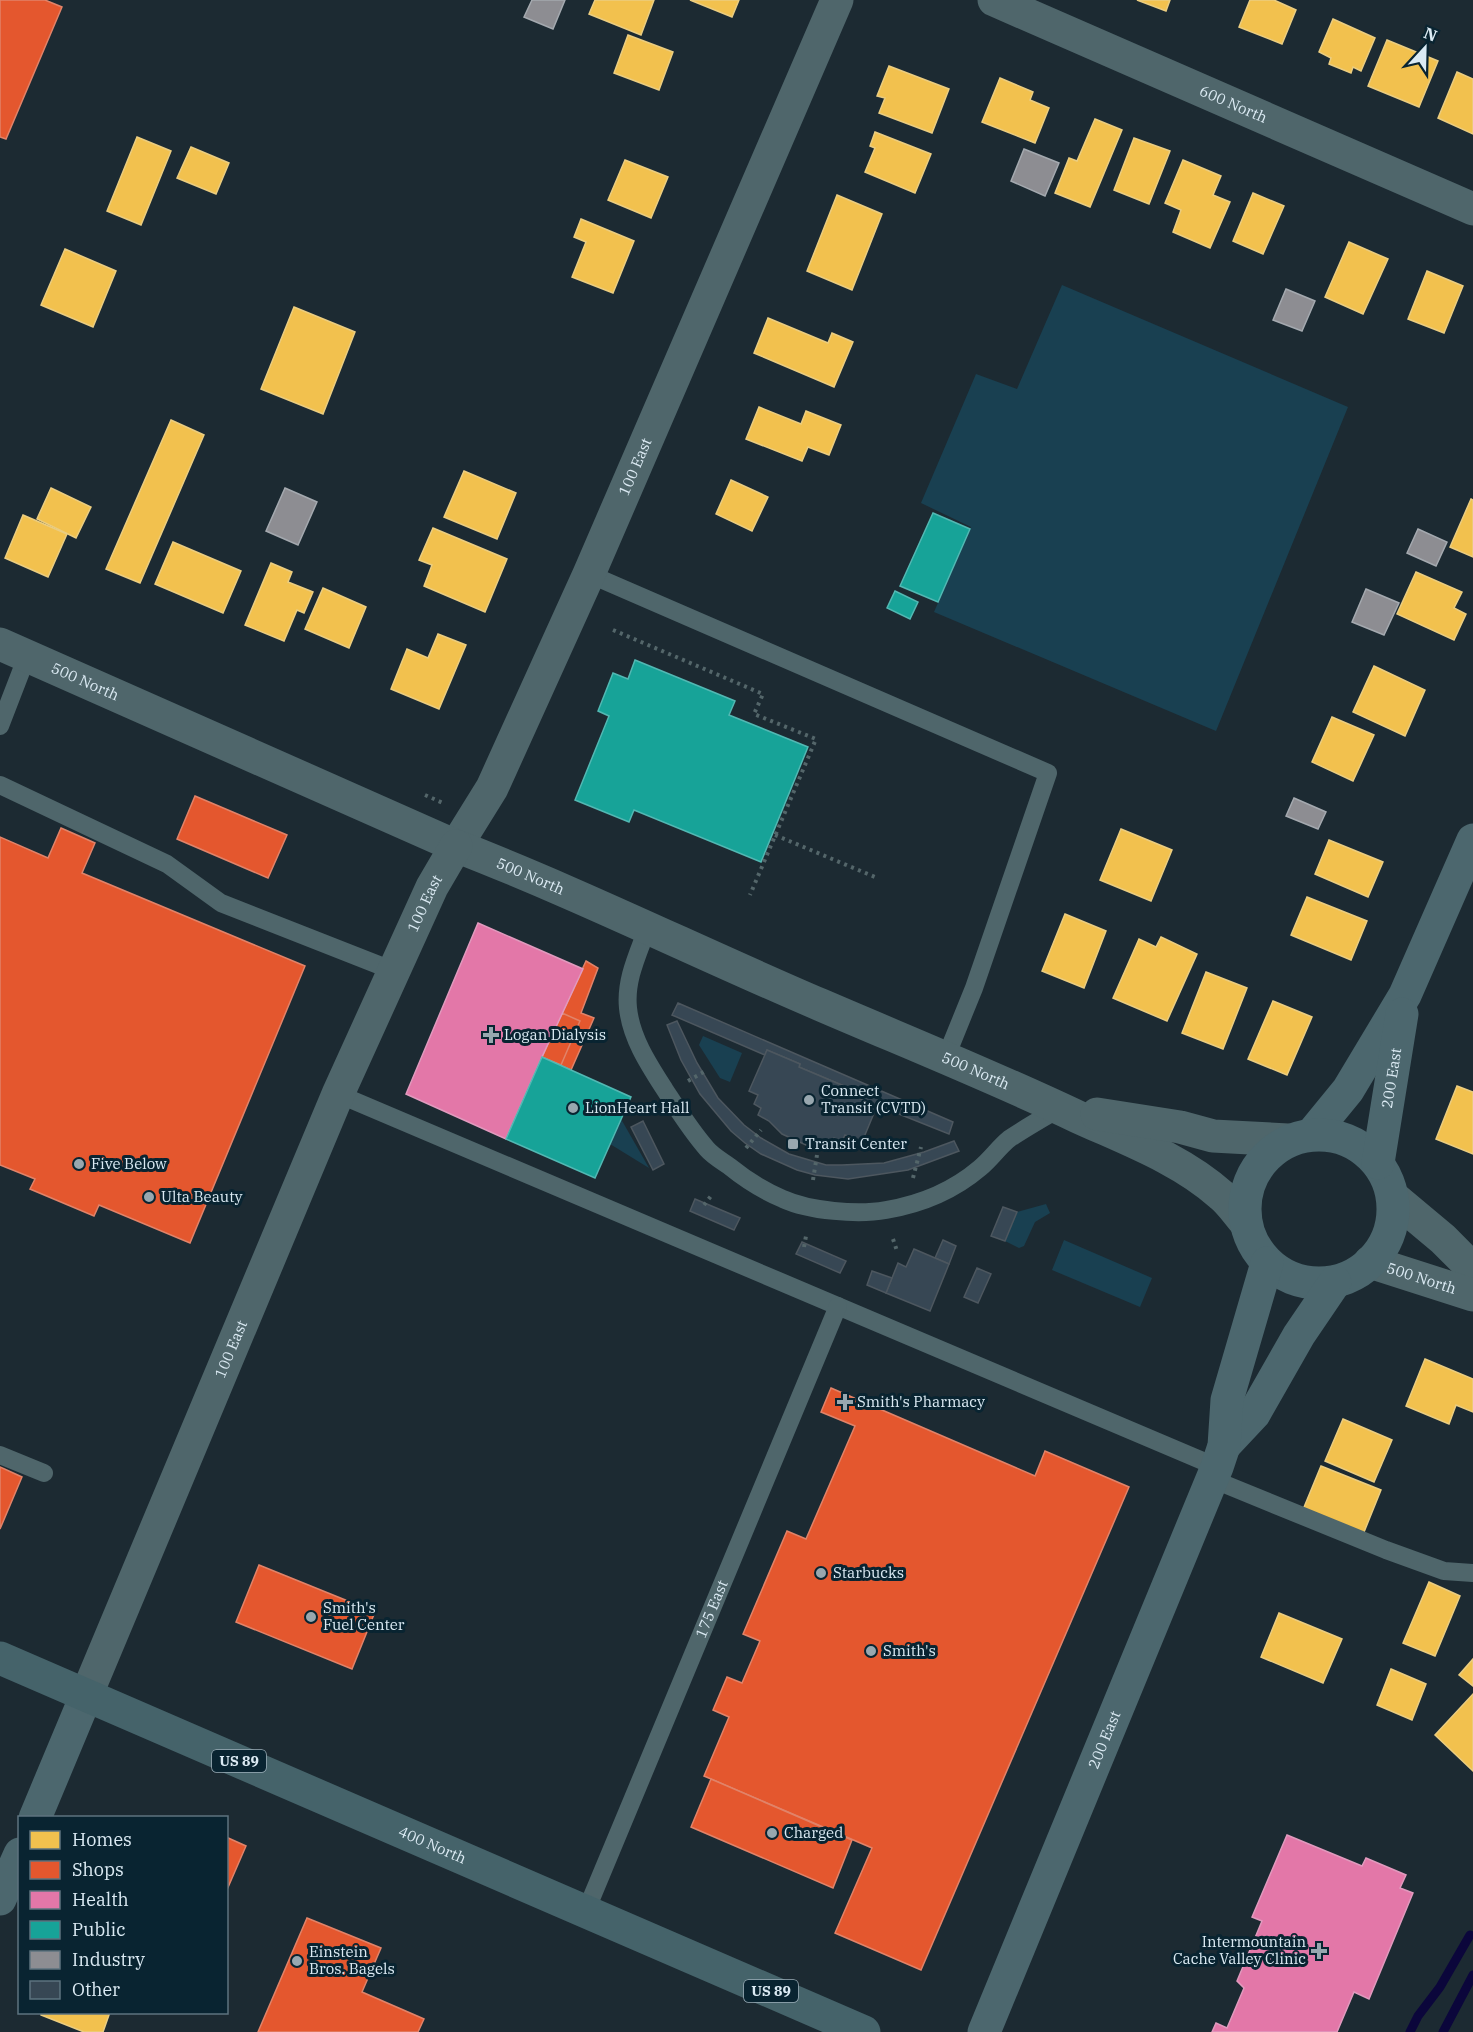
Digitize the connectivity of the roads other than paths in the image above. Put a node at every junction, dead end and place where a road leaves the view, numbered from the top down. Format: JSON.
{"nodes":[{"id":1,"x":837,"y":0,"type":"edge"},
{"id":2,"x":994,"y":0,"type":"edge"},
{"id":3,"x":1473,"y":209,"type":"edge"},
{"id":4,"x":589,"y":574,"type":"junction"},
{"id":5,"x":14,"y":650,"type":"edge"},
{"id":6,"x":0,"y":726,"type":"edge"},
{"id":7,"x":0,"y":784,"type":"edge"},
{"id":8,"x":1473,"y":840,"type":"edge"},
{"id":9,"x":456,"y":846,"type":"junction"},
{"id":10,"x":647,"y":929,"type":"junction"},
{"id":11,"x":394,"y":971,"type":"junction"},
{"id":12,"x":1405,"y":995,"type":"junction"},
{"id":13,"x":946,"y":1057,"type":"junction"},
{"id":14,"x":339,"y":1094,"type":"junction"},
{"id":15,"x":1060,"y":1108,"type":"junction"},
{"id":16,"x":1300,"y":1137,"type":"junction"},
{"id":17,"x":1378,"y":1163,"type":"junction"},
{"id":18,"x":1394,"y":1198,"type":"junction"},
{"id":19,"x":1245,"y":1222,"type":"junction"},
{"id":20,"x":1370,"y":1262,"type":"junction"},
{"id":21,"x":1267,"y":1263,"type":"junction"},
{"id":22,"x":1473,"y":1269,"type":"edge"},
{"id":23,"x":1335,"y":1282,"type":"junction"},
{"id":24,"x":1473,"y":1295,"type":"edge"},
{"id":25,"x":838,"y":1306,"type":"junction"},
{"id":26,"x":0,"y":1455,"type":"edge"},
{"id":27,"x":1218,"y":1464,"type":"junction"},
{"id":28,"x":44,"y":1473,"type":"dead end"},
{"id":29,"x":1473,"y":1573,"type":"edge"},
{"id":30,"x":0,"y":1658,"type":"edge"},
{"id":31,"x":86,"y":1696,"type":"junction"},
{"id":32,"x":36,"y":1816,"type":"edge"},
{"id":33,"x":18,"y":1858,"type":"edge"},
{"id":34,"x":0,"y":1898,"type":"edge"},
{"id":35,"x":586,"y":1911,"type":"junction"},
{"id":36,"x":864,"y":2032,"type":"edge"},
{"id":37,"x":984,"y":2032,"type":"edge"}],
"edges":[{"from":1,"to":4,"type":"street","name":"100 East"},
{"from":2,"to":3,"type":"street","name":"600 North"},
{"from":4,"to":9,"type":"street","name":"100 East"},
{"from":4,"to":13,"type":"lane"},
{"from":5,"to":6,"type":"lane"},
{"from":5,"to":9,"type":"street","name":"500 North"},
{"from":7,"to":11,"type":"lane"},
{"from":8,"to":12,"type":"main road","name":"200 East"},
{"from":9,"to":10,"type":"street","name":"500 North"},
{"from":9,"to":11,"type":"street","name":"100 East"},
{"from":10,"to":13,"type":"street","name":"500 North"},
{"from":10,"to":15,"type":"lane"},
{"from":11,"to":14,"type":"street","name":"100 East"},
{"from":12,"to":16,"type":"main road","name":"200 East"},
{"from":12,"to":17,"type":"main road","name":"200 East"},
{"from":13,"to":15,"type":"street","name":"500 North"},
{"from":14,"to":25,"type":"lane"},
{"from":14,"to":31,"type":"street","name":"100 East"},
{"from":15,"to":16,"type":"street","name":"500 North"},
{"from":15,"to":19,"type":"street","name":"500 North"},
{"from":16,"to":17,"type":"main road"},
{"from":16,"to":19,"type":"main road"},
{"from":17,"to":18,"type":"main road"},
{"from":18,"to":20,"type":"main road"},
{"from":18,"to":22,"type":"street","name":"500 North"},
{"from":19,"to":21,"type":"main road"},
{"from":20,"to":23,"type":"main road"},
{"from":20,"to":24,"type":"street","name":"500 North"},
{"from":21,"to":23,"type":"main road"},
{"from":21,"to":27,"type":"main road","name":"200 East"},
{"from":23,"to":27,"type":"main road","name":"200 East"},
{"from":25,"to":27,"type":"lane"},
{"from":25,"to":35,"type":"lane","name":"175 East"},
{"from":26,"to":28,"type":"lane"},
{"from":27,"to":29,"type":"lane"},
{"from":27,"to":37,"type":"main road","name":"200 East"},
{"from":30,"to":31,"type":"main road","name":"400 North","number":"US 89"},
{"from":31,"to":32,"type":"main road","name":"100 East"},
{"from":31,"to":35,"type":"main road","name":"400 North","number":"US 89"},
{"from":33,"to":34,"type":"main road"},
{"from":35,"to":36,"type":"main road","name":"400 North","number":"US 89"}]}
